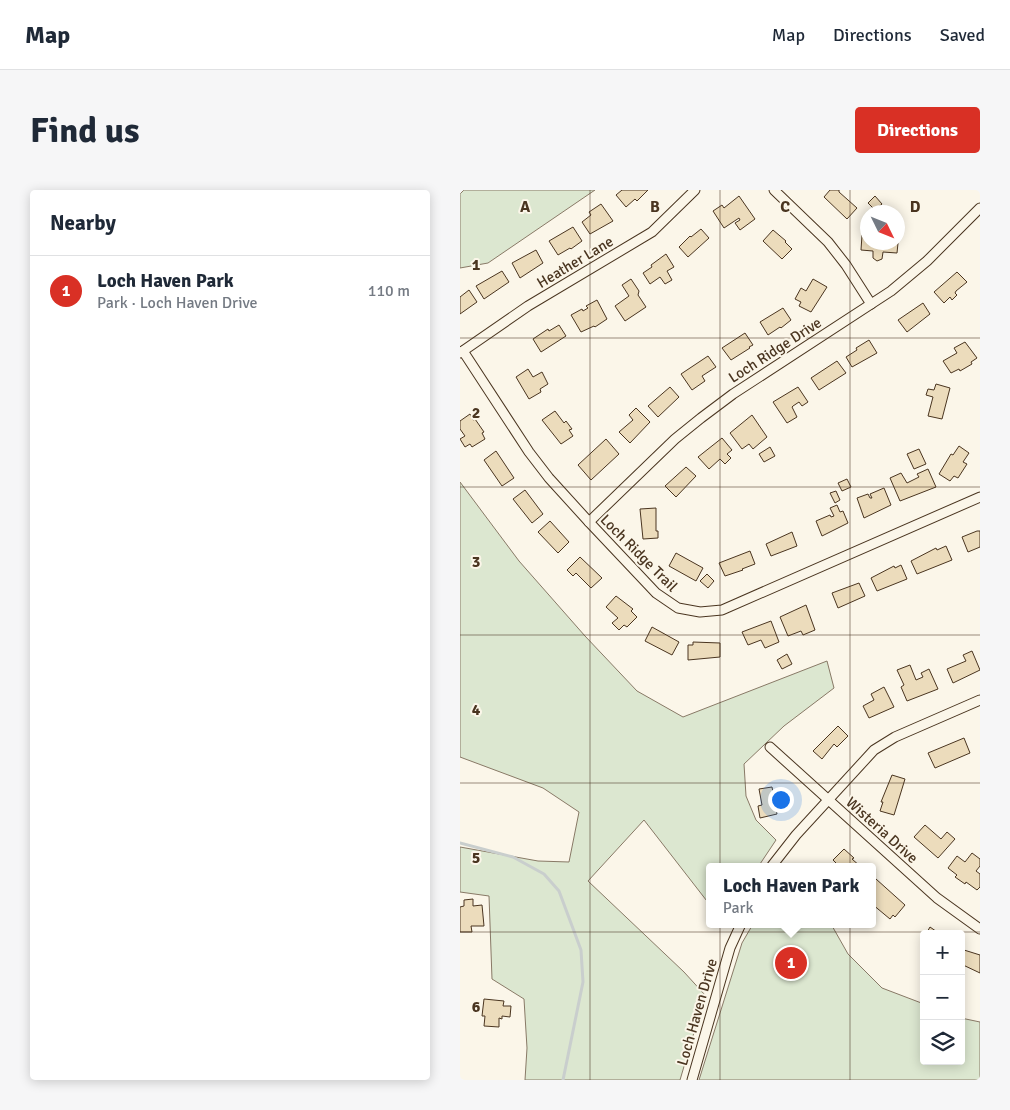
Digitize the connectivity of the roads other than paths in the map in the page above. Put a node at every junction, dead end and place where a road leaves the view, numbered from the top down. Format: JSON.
{"nodes":[{"id":1,"x":695,"y":190,"type":"edge"},
{"id":2,"x":774,"y":190,"type":"edge"},
{"id":3,"x":980,"y":208,"type":"edge"},
{"id":4,"x":871,"y":304,"type":"junction"},
{"id":5,"x":461,"y":352,"type":"edge"},
{"id":6,"x":980,"y":497,"type":"edge"},
{"id":7,"x":589,"y":522,"type":"junction"},
{"id":8,"x":980,"y":700,"type":"edge"},
{"id":9,"x":770,"y":747,"type":"dead end"},
{"id":10,"x":829,"y":799,"type":"junction"},
{"id":11,"x":774,"y":863,"type":"edge"},
{"id":12,"x":739,"y":928,"type":"edge"},
{"id":13,"x":980,"y":929,"type":"edge"},
{"id":14,"x":692,"y":1080,"type":"edge"}],
"edges":[{"from":1,"to":5,"type":"street","name":"Heather Lane"},
{"from":2,"to":4,"type":"street"},
{"from":3,"to":4,"type":"street","name":"Loch Ridge Drive"},
{"from":4,"to":7,"type":"street","name":"Loch Ridge Drive"},
{"from":5,"to":7,"type":"street","name":"Loch Ridge Trail"},
{"from":6,"to":7,"type":"street","name":"Loch Ridge Trail"},
{"from":8,"to":10,"type":"street"},
{"from":9,"to":10,"type":"street","name":"Wisteria Drive"},
{"from":10,"to":11,"type":"street"},
{"from":10,"to":13,"type":"street","name":"Wisteria Drive"},
{"from":12,"to":14,"type":"street","name":"Loch Haven Drive"}]}
